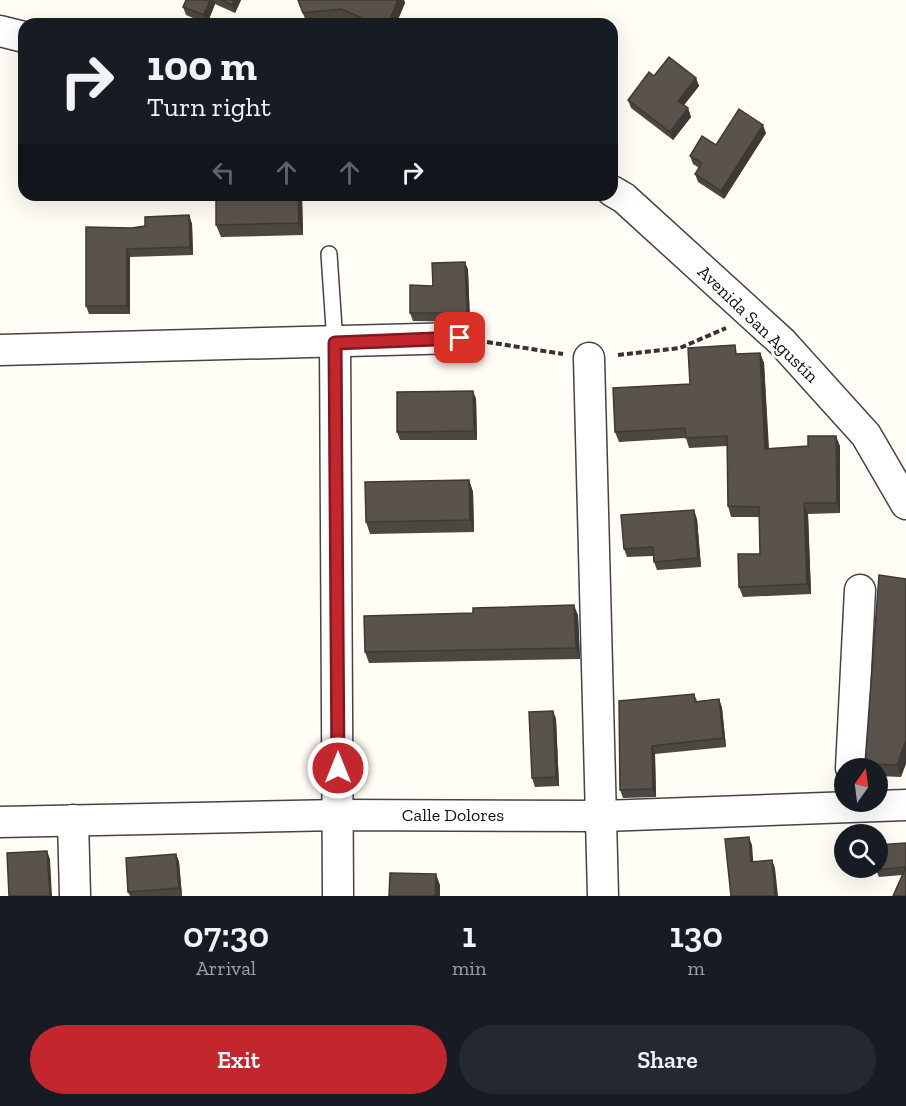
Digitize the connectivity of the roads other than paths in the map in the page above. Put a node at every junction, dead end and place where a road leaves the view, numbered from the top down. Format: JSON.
{"nodes":[{"id":1,"x":0,"y":31,"type":"edge"},
{"id":2,"x":18,"y":36,"type":"edge"},
{"id":3,"x":618,"y":194,"type":"edge"},
{"id":4,"x":329,"y":254,"type":"dead end"},
{"id":5,"x":460,"y":338,"type":"road end"},
{"id":6,"x":335,"y":343,"type":"junction"},
{"id":7,"x":0,"y":350,"type":"edge"},
{"id":8,"x":589,"y":358,"type":"road end"},
{"id":9,"x":906,"y":504,"type":"edge"},
{"id":10,"x":860,"y":590,"type":"dead end"},
{"id":11,"x":852,"y":758,"type":"edge"},
{"id":12,"x":888,"y":805,"type":"edge"},
{"id":13,"x":906,"y":805,"type":"edge"},
{"id":14,"x":834,"y":806,"type":"edge"},
{"id":15,"x":339,"y":815,"type":"junction"},
{"id":16,"x":603,"y":816,"type":"junction"},
{"id":17,"x":73,"y":820,"type":"junction"},
{"id":18,"x":0,"y":822,"type":"edge"},
{"id":19,"x":75,"y":896,"type":"edge"},
{"id":20,"x":338,"y":896,"type":"edge"},
{"id":21,"x":603,"y":896,"type":"edge"}],
"edges":[{"from":1,"to":2,"type":"street"},
{"from":3,"to":9,"type":"street","name":"Avenida San Agustín"},
{"from":4,"to":6,"type":"lane"},
{"from":5,"to":6,"type":"street"},
{"from":6,"to":7,"type":"street"},
{"from":6,"to":15,"type":"street"},
{"from":8,"to":16,"type":"street"},
{"from":10,"to":11,"type":"street"},
{"from":12,"to":13,"type":"street","name":"Calle Dolores"},
{"from":14,"to":16,"type":"street","name":"Calle Dolores"},
{"from":15,"to":16,"type":"street","name":"Calle Dolores"},
{"from":15,"to":17,"type":"street","name":"Calle Dolores"},
{"from":15,"to":20,"type":"street"},
{"from":16,"to":21,"type":"street"},
{"from":17,"to":18,"type":"street","name":"Calle Dolores"},
{"from":17,"to":19,"type":"street"}]}
